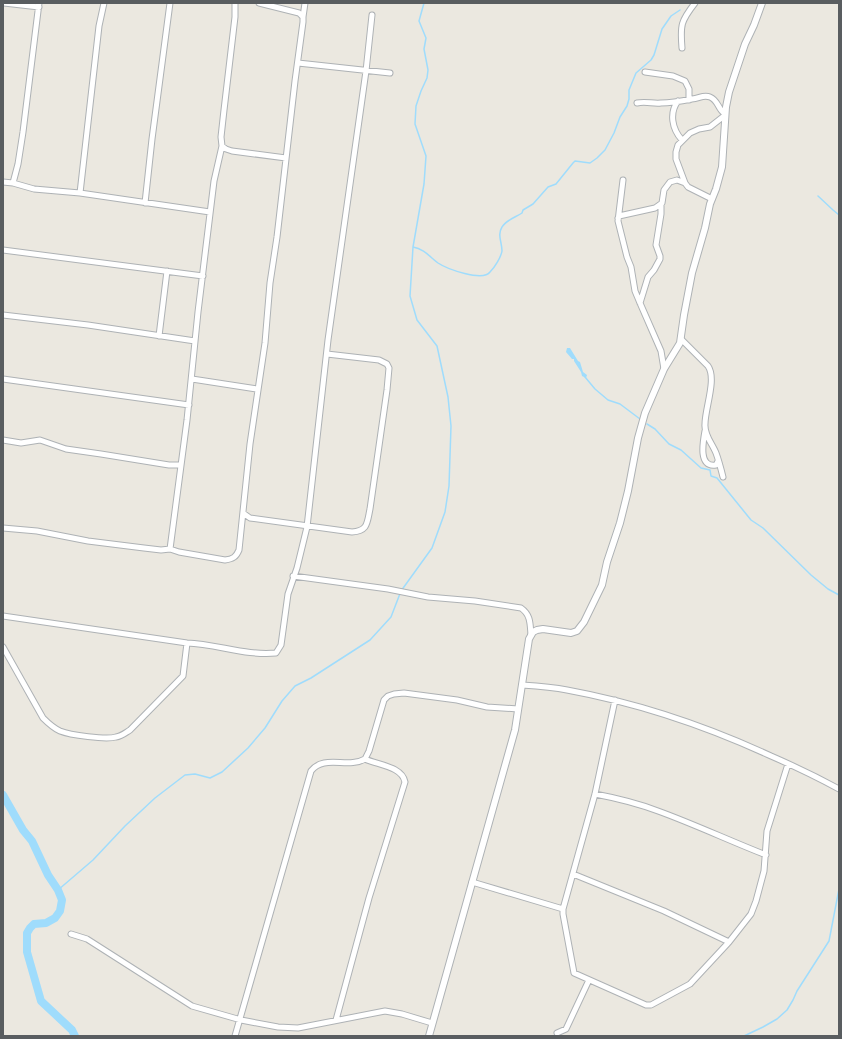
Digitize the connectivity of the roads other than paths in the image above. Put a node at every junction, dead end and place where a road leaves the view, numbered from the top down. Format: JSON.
{"nodes":[{"id":1,"x":4,"y":3,"type":"edge"},
{"id":2,"x":104,"y":3,"type":"edge"},
{"id":3,"x":170,"y":3,"type":"edge"},
{"id":4,"x":235,"y":3,"type":"edge"},
{"id":5,"x":259,"y":3,"type":"edge"},
{"id":6,"x":305,"y":3,"type":"edge"},
{"id":7,"x":695,"y":3,"type":"edge"},
{"id":8,"x":762,"y":3,"type":"edge"},
{"id":9,"x":39,"y":5,"type":"edge"},
{"id":10,"x":372,"y":15,"type":"dead end"},
{"id":11,"x":302,"y":16,"type":"junction"},
{"id":12,"x":682,"y":48,"type":"dead end"},
{"id":13,"x":298,"y":63,"type":"junction"},
{"id":14,"x":366,"y":71,"type":"junction"},
{"id":15,"x":645,"y":72,"type":"dead end"},
{"id":16,"x":390,"y":73,"type":"dead end"},
{"id":17,"x":689,"y":100,"type":"junction"},
{"id":18,"x":678,"y":101,"type":"junction"},
{"id":19,"x":637,"y":103,"type":"dead end"},
{"id":20,"x":724,"y":115,"type":"junction"},
{"id":21,"x":682,"y":140,"type":"junction"},
{"id":22,"x":222,"y":146,"type":"junction"},
{"id":23,"x":286,"y":158,"type":"junction"},
{"id":24,"x":622,"y":180,"type":"dead end"},
{"id":25,"x":3,"y":182,"type":"edge"},
{"id":26,"x":13,"y":183,"type":"junction"},
{"id":27,"x":685,"y":183,"type":"junction"},
{"id":28,"x":80,"y":193,"type":"junction"},
{"id":29,"x":712,"y":198,"type":"junction"},
{"id":30,"x":145,"y":203,"type":"junction"},
{"id":31,"x":661,"y":204,"type":"junction"},
{"id":32,"x":210,"y":212,"type":"junction"},
{"id":33,"x":618,"y":218,"type":"junction"},
{"id":34,"x":3,"y":250,"type":"edge"},
{"id":35,"x":167,"y":271,"type":"junction"},
{"id":36,"x":203,"y":276,"type":"junction"},
{"id":37,"x":640,"y":303,"type":"junction"},
{"id":38,"x":3,"y":315,"type":"edge"},
{"id":39,"x":159,"y":336,"type":"junction"},
{"id":40,"x":681,"y":339,"type":"junction"},
{"id":41,"x":195,"y":340,"type":"junction"},
{"id":42,"x":327,"y":354,"type":"junction"},
{"id":43,"x":664,"y":369,"type":"junction"},
{"id":44,"x":3,"y":379,"type":"edge"},
{"id":45,"x":192,"y":379,"type":"junction"},
{"id":46,"x":257,"y":389,"type":"junction"},
{"id":47,"x":189,"y":404,"type":"junction"},
{"id":48,"x":705,"y":430,"type":"junction"},
{"id":49,"x":3,"y":440,"type":"edge"},
{"id":50,"x":718,"y":461,"type":"junction"},
{"id":51,"x":181,"y":465,"type":"junction"},
{"id":52,"x":723,"y":477,"type":"dead end"},
{"id":53,"x":243,"y":513,"type":"junction"},
{"id":54,"x":307,"y":527,"type":"junction"},
{"id":55,"x":3,"y":528,"type":"edge"},
{"id":56,"x":170,"y":549,"type":"junction"},
{"id":57,"x":293,"y":576,"type":"junction"},
{"id":58,"x":3,"y":616,"type":"edge"},
{"id":59,"x":531,"y":635,"type":"junction"},
{"id":60,"x":187,"y":643,"type":"junction"},
{"id":61,"x":3,"y":647,"type":"edge"},
{"id":62,"x":522,"y":685,"type":"junction"},
{"id":63,"x":615,"y":700,"type":"junction"},
{"id":64,"x":518,"y":709,"type":"junction"},
{"id":65,"x":365,"y":759,"type":"junction"},
{"id":66,"x":788,"y":764,"type":"junction"},
{"id":67,"x":839,"y":789,"type":"edge"},
{"id":68,"x":595,"y":794,"type":"junction"},
{"id":69,"x":766,"y":855,"type":"junction"},
{"id":70,"x":573,"y":874,"type":"junction"},
{"id":71,"x":472,"y":882,"type":"junction"},
{"id":72,"x":563,"y":908,"type":"junction"},
{"id":73,"x":71,"y":934,"type":"dead end"},
{"id":74,"x":729,"y":942,"type":"junction"},
{"id":75,"x":589,"y":980,"type":"junction"},
{"id":76,"x":241,"y":1020,"type":"junction"},
{"id":77,"x":336,"y":1020,"type":"junction"},
{"id":78,"x":432,"y":1023,"type":"junction"},
{"id":79,"x":557,"y":1033,"type":"dead end"},
{"id":80,"x":235,"y":1036,"type":"edge"},
{"id":81,"x":429,"y":1036,"type":"edge"}],
"edges":[{"from":1,"to":9,"type":"street"},
{"from":2,"to":28,"type":"street"},
{"from":3,"to":30,"type":"street"},
{"from":4,"to":22,"type":"street"},
{"from":5,"to":11,"type":"street"},
{"from":6,"to":11,"type":"street"},
{"from":7,"to":12,"type":"street"},
{"from":8,"to":20,"type":"street"},
{"from":9,"to":26,"type":"street"},
{"from":10,"to":14,"type":"street"},
{"from":11,"to":13,"type":"street"},
{"from":13,"to":14,"type":"street"},
{"from":13,"to":23,"type":"street"},
{"from":14,"to":16,"type":"street"},
{"from":14,"to":42,"type":"street"},
{"from":15,"to":17,"type":"street"},
{"from":17,"to":18,"type":"street"},
{"from":17,"to":20,"type":"street"},
{"from":18,"to":19,"type":"street"},
{"from":18,"to":21,"type":"street"},
{"from":20,"to":21,"type":"street"},
{"from":20,"to":29,"type":"street"},
{"from":21,"to":27,"type":"street"},
{"from":22,"to":23,"type":"street"},
{"from":22,"to":32,"type":"street"},
{"from":23,"to":46,"type":"street"},
{"from":24,"to":33,"type":"street"},
{"from":25,"to":26,"type":"street"},
{"from":26,"to":28,"type":"street"},
{"from":27,"to":29,"type":"street"},
{"from":27,"to":31,"type":"street"},
{"from":28,"to":30,"type":"street"},
{"from":29,"to":40,"type":"street"},
{"from":30,"to":32,"type":"street"},
{"from":31,"to":33,"type":"street"},
{"from":31,"to":37,"type":"street"},
{"from":32,"to":36,"type":"street"},
{"from":33,"to":37,"type":"street"},
{"from":34,"to":35,"type":"street"},
{"from":35,"to":36,"type":"street"},
{"from":35,"to":39,"type":"street"},
{"from":36,"to":41,"type":"street"},
{"from":37,"to":43,"type":"street"},
{"from":38,"to":39,"type":"street"},
{"from":39,"to":41,"type":"street"},
{"from":40,"to":43,"type":"street"},
{"from":40,"to":48,"type":"street"},
{"from":41,"to":45,"type":"street"},
{"from":42,"to":54,"type":"street"},
{"from":42,"to":54,"type":"street"},
{"from":43,"to":59,"type":"street"},
{"from":44,"to":47,"type":"street"},
{"from":45,"to":46,"type":"street"},
{"from":45,"to":47,"type":"street"},
{"from":46,"to":53,"type":"street"},
{"from":47,"to":51,"type":"street"},
{"from":48,"to":50,"type":"street"},
{"from":48,"to":50,"type":"street"},
{"from":49,"to":51,"type":"street"},
{"from":50,"to":52,"type":"street"},
{"from":51,"to":56,"type":"street"},
{"from":53,"to":54,"type":"street"},
{"from":53,"to":56,"type":"street"},
{"from":54,"to":57,"type":"street"},
{"from":55,"to":56,"type":"street"},
{"from":57,"to":59,"type":"street"},
{"from":57,"to":60,"type":"street"},
{"from":58,"to":60,"type":"street"},
{"from":59,"to":62,"type":"street"},
{"from":60,"to":61,"type":"street"},
{"from":62,"to":63,"type":"street"},
{"from":62,"to":64,"type":"street"},
{"from":63,"to":66,"type":"street"},
{"from":63,"to":68,"type":"street"},
{"from":64,"to":65,"type":"street"},
{"from":64,"to":71,"type":"street"},
{"from":65,"to":76,"type":"street"},
{"from":65,"to":77,"type":"street"},
{"from":66,"to":67,"type":"street"},
{"from":66,"to":69,"type":"street"},
{"from":68,"to":69,"type":"street"},
{"from":68,"to":70,"type":"street"},
{"from":69,"to":74,"type":"street"},
{"from":70,"to":72,"type":"street"},
{"from":70,"to":74,"type":"street"},
{"from":71,"to":72,"type":"street"},
{"from":71,"to":78,"type":"street"},
{"from":72,"to":75,"type":"street"},
{"from":73,"to":76,"type":"street"},
{"from":74,"to":75,"type":"street"},
{"from":75,"to":79,"type":"street"},
{"from":76,"to":77,"type":"street"},
{"from":76,"to":80,"type":"street"},
{"from":77,"to":78,"type":"street"},
{"from":78,"to":81,"type":"street"}]}
